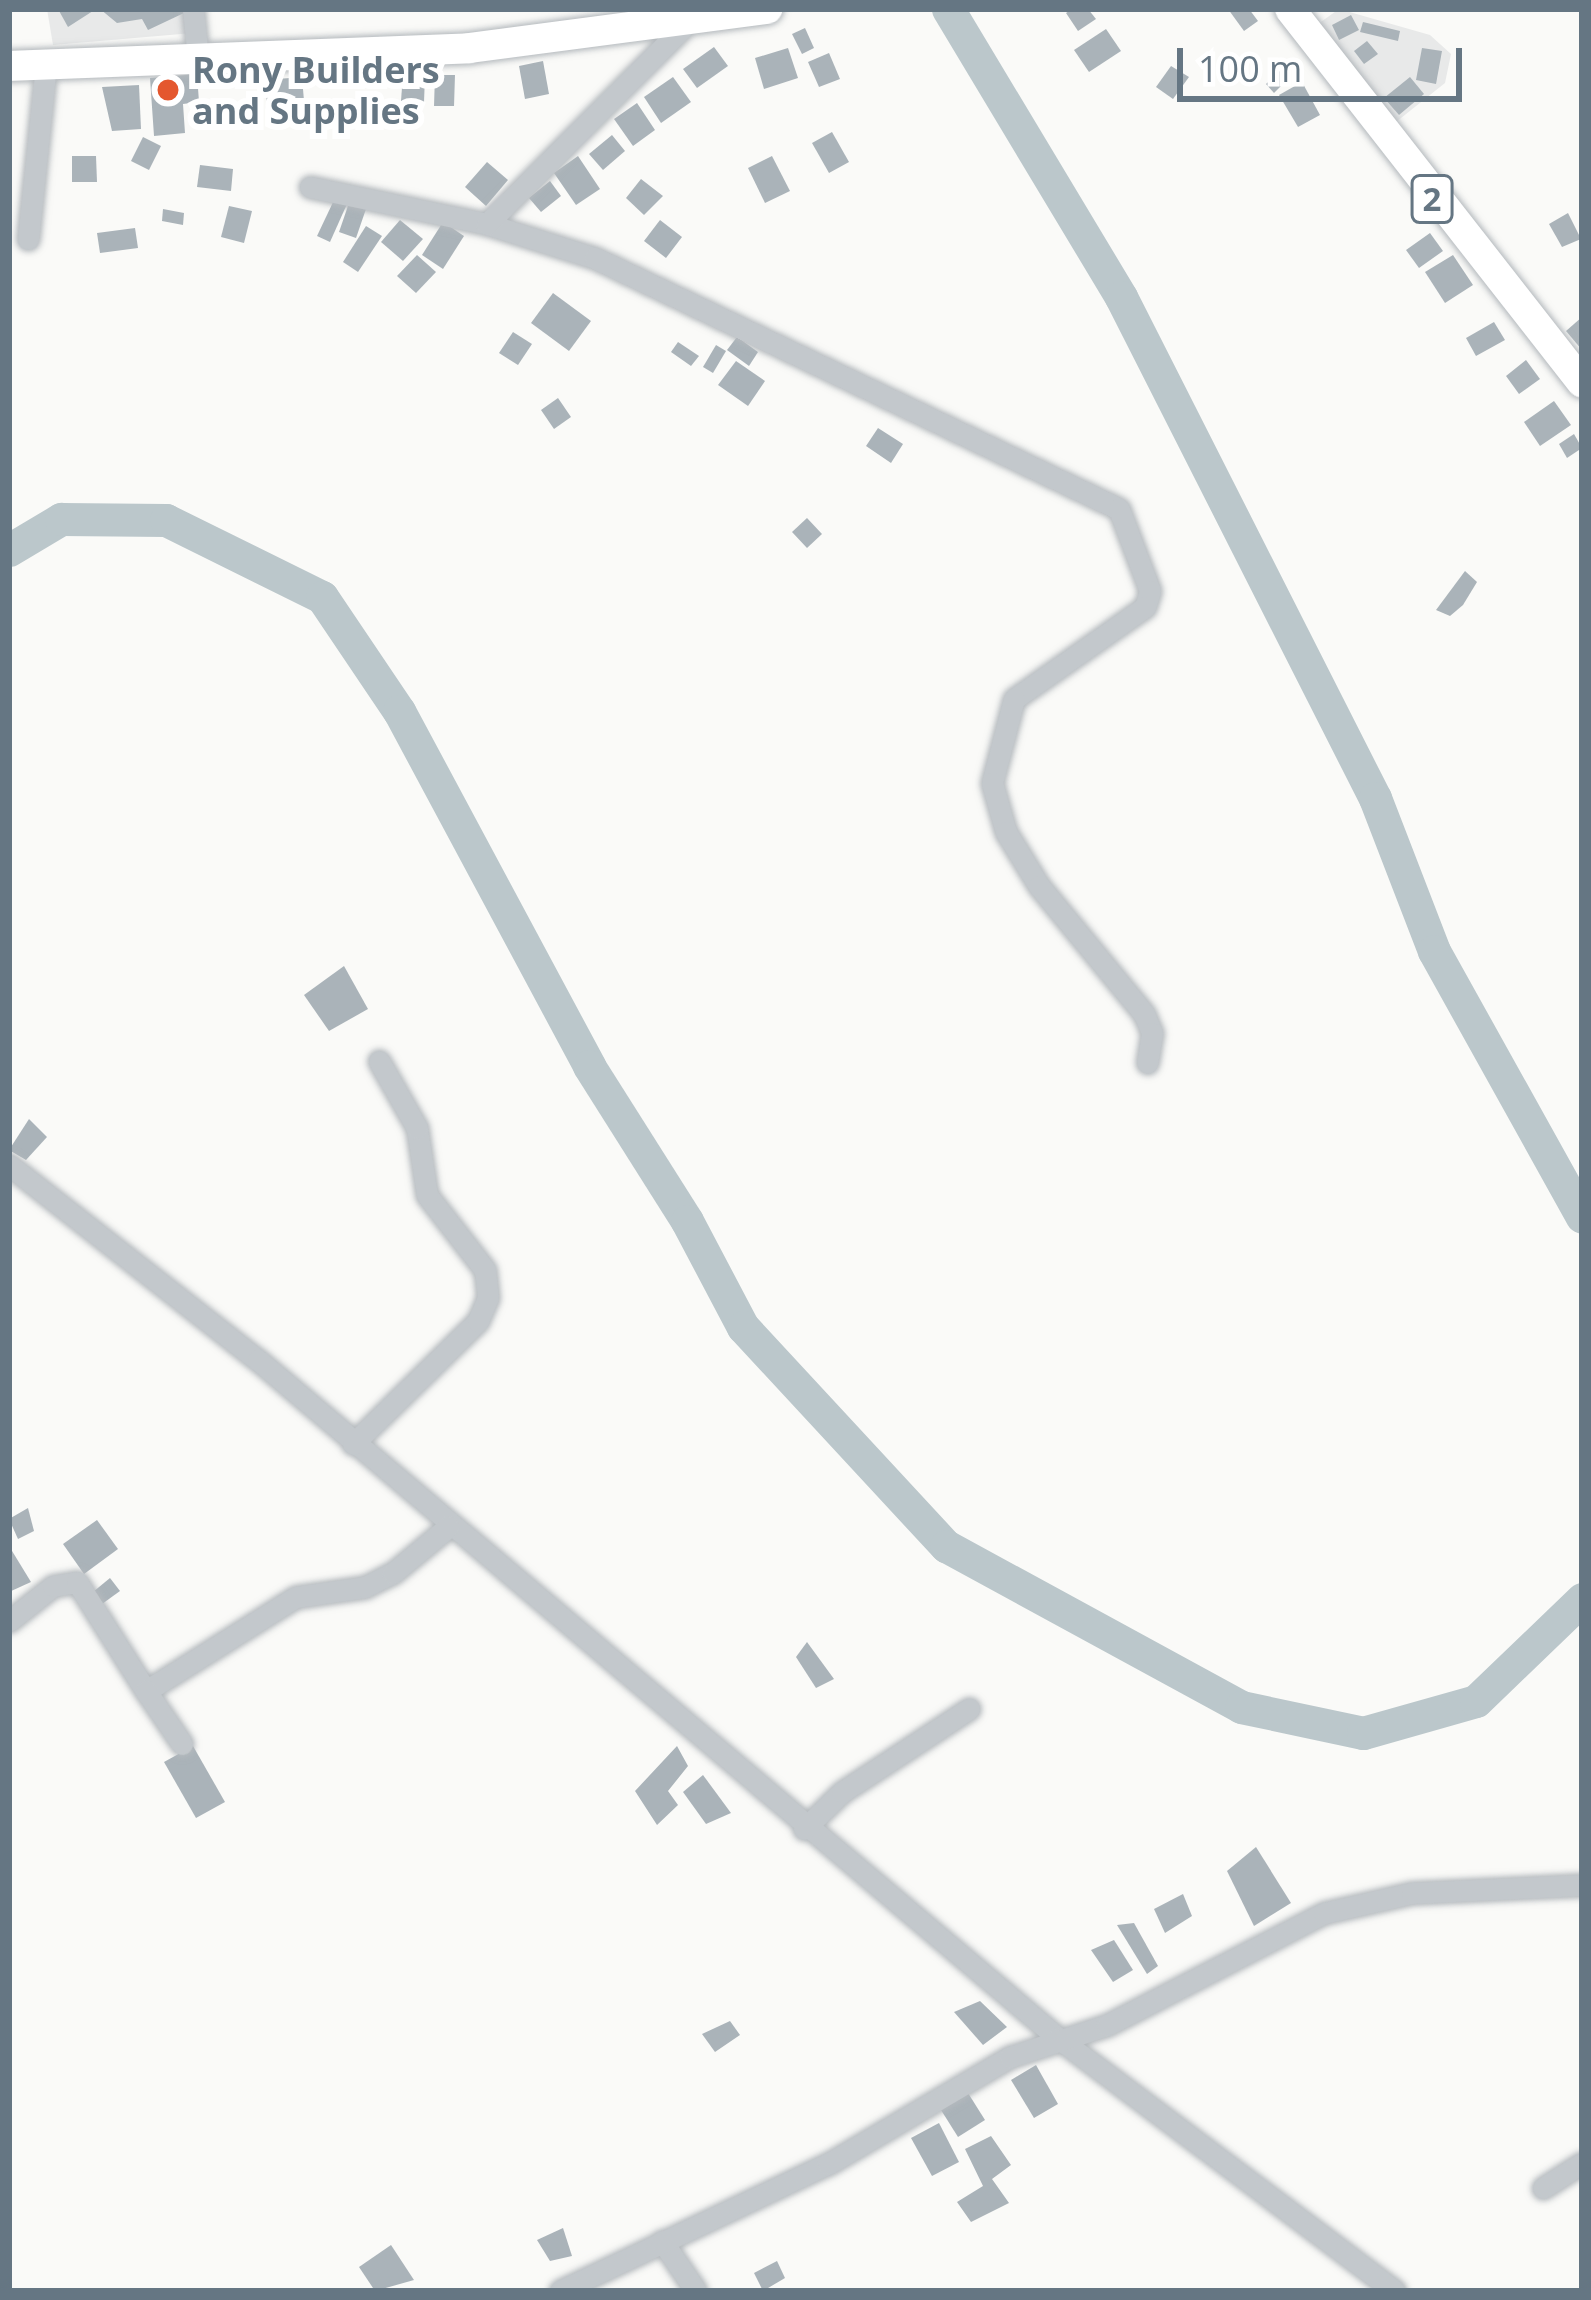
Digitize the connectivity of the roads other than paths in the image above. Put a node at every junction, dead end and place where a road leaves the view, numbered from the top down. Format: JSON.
{"nodes":[{"id":1,"x":193,"y":9,"type":"edge"},
{"id":2,"x":767,"y":9,"type":"edge"},
{"id":3,"x":1290,"y":9,"type":"edge"},
{"id":4,"x":688,"y":22,"type":"junction"},
{"id":5,"x":198,"y":58,"type":"junction"},
{"id":6,"x":46,"y":64,"type":"junction"},
{"id":7,"x":9,"y":66,"type":"edge"},
{"id":8,"x":310,"y":187,"type":"dead end"},
{"id":9,"x":487,"y":224,"type":"junction"},
{"id":10,"x":28,"y":239,"type":"dead end"},
{"id":11,"x":1582,"y":383,"type":"edge"},
{"id":12,"x":379,"y":1060,"type":"dead end"},
{"id":13,"x":1147,"y":1063,"type":"dead end"},
{"id":14,"x":9,"y":1165,"type":"edge"},
{"id":15,"x":353,"y":1444,"type":"junction"},
{"id":16,"x":448,"y":1528,"type":"junction"},
{"id":17,"x":9,"y":1621,"type":"edge"},
{"id":18,"x":146,"y":1691,"type":"junction"},
{"id":19,"x":969,"y":1708,"type":"dead end"},
{"id":20,"x":182,"y":1744,"type":"dead end"},
{"id":21,"x":804,"y":1828,"type":"junction"},
{"id":22,"x":1582,"y":1885,"type":"edge"},
{"id":23,"x":1058,"y":2038,"type":"junction"},
{"id":24,"x":1582,"y":2163,"type":"edge"},
{"id":25,"x":1544,"y":2188,"type":"dead end"},
{"id":26,"x":662,"y":2241,"type":"junction"},
{"id":27,"x":560,"y":2291,"type":"edge"},
{"id":28,"x":696,"y":2291,"type":"edge"},
{"id":29,"x":1395,"y":2291,"type":"edge"}],
"edges":[{"from":1,"to":5,"type":"street"},
{"from":2,"to":4,"type":"highway"},
{"from":3,"to":11,"type":"highway","number":"2"},
{"from":4,"to":5,"type":"highway"},
{"from":4,"to":9,"type":"street"},
{"from":5,"to":6,"type":"highway"},
{"from":6,"to":7,"type":"highway"},
{"from":6,"to":10,"type":"street"},
{"from":8,"to":9,"type":"street"},
{"from":9,"to":13,"type":"street"},
{"from":12,"to":15,"type":"street"},
{"from":14,"to":15,"type":"street"},
{"from":15,"to":16,"type":"street"},
{"from":16,"to":18,"type":"street"},
{"from":16,"to":21,"type":"street"},
{"from":17,"to":18,"type":"street"},
{"from":18,"to":20,"type":"street"},
{"from":19,"to":21,"type":"street"},
{"from":21,"to":23,"type":"street"},
{"from":22,"to":23,"type":"street"},
{"from":23,"to":26,"type":"street"},
{"from":23,"to":29,"type":"street"},
{"from":24,"to":25,"type":"street"},
{"from":26,"to":27,"type":"street"},
{"from":26,"to":28,"type":"street"}]}
